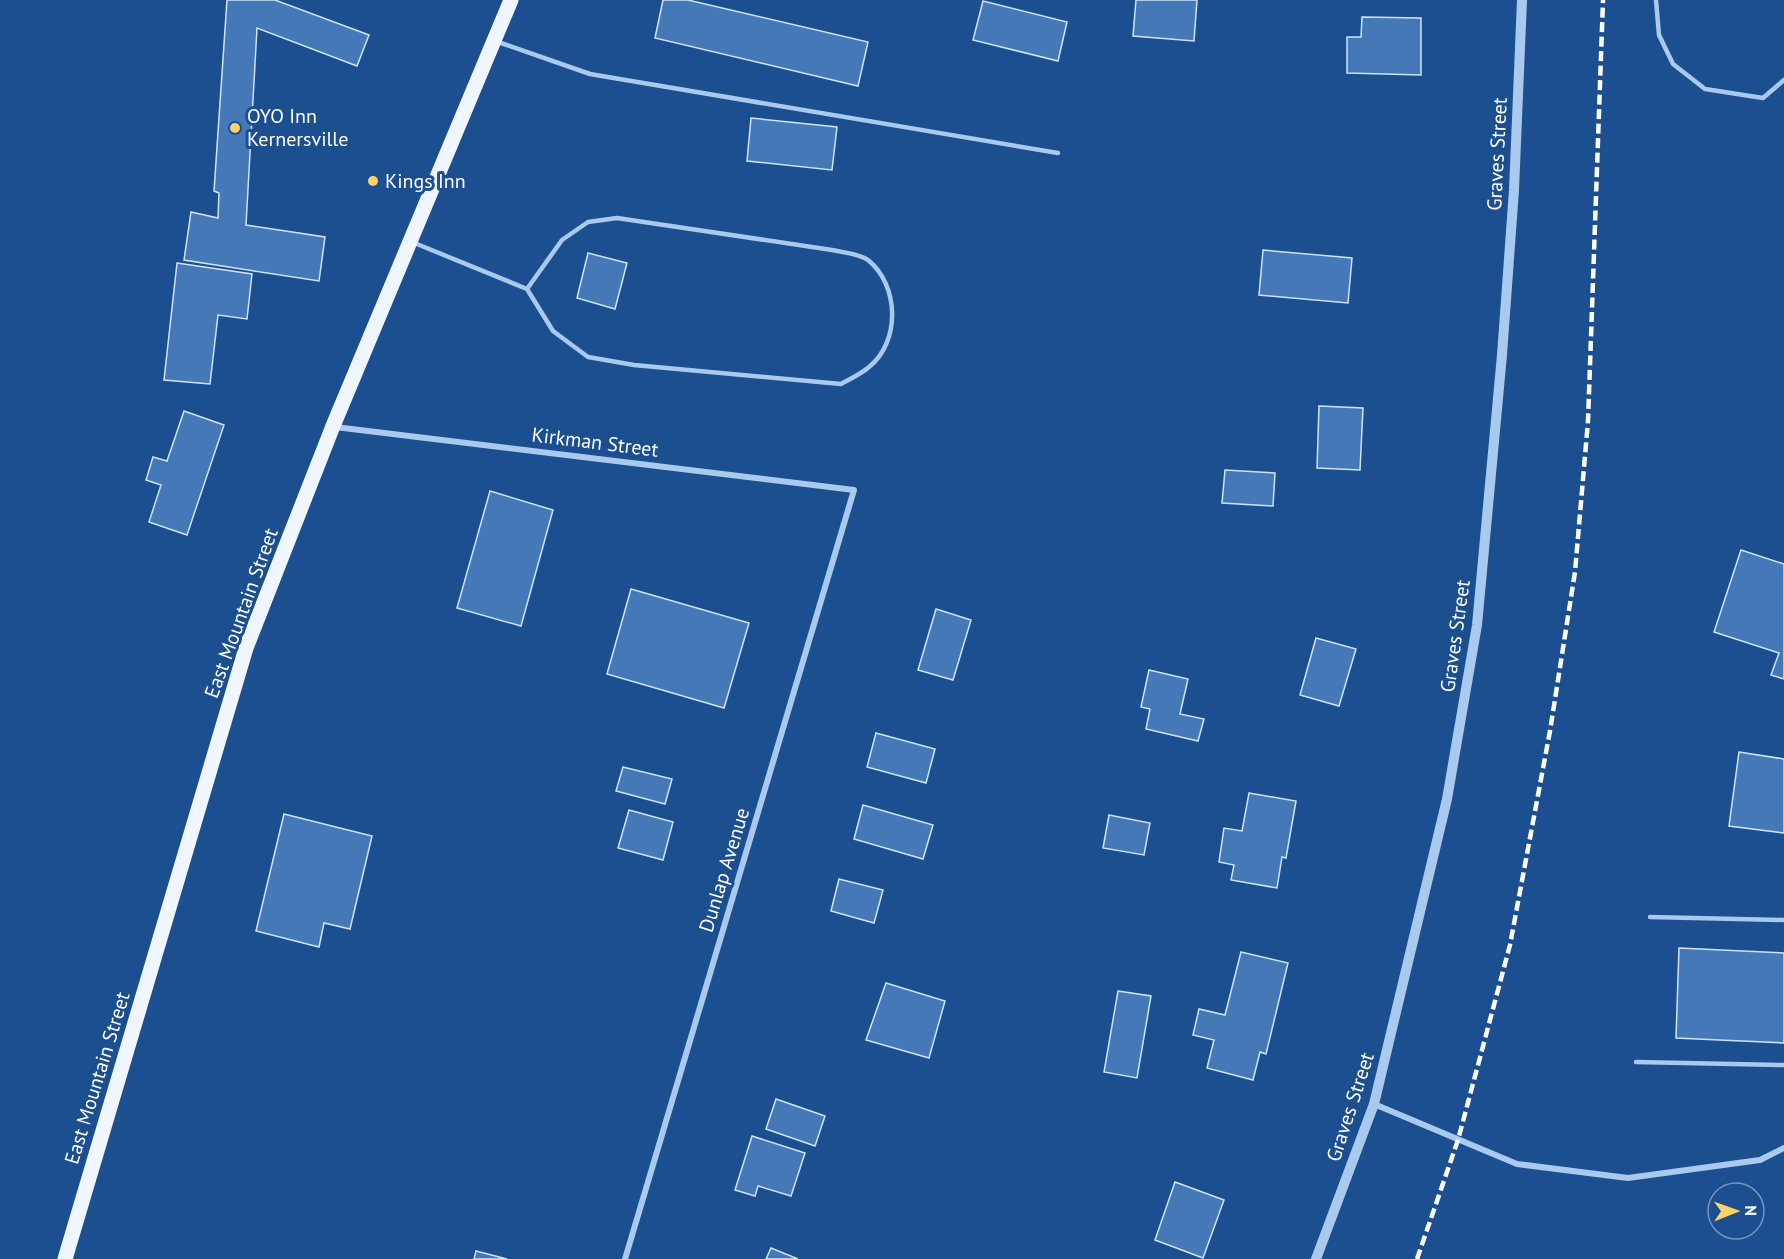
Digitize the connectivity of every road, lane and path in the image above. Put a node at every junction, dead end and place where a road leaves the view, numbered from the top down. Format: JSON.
{"nodes":[{"id":1,"x":511,"y":0,"type":"edge"},
{"id":2,"x":1522,"y":0,"type":"edge"},
{"id":3,"x":1656,"y":0,"type":"edge"},
{"id":4,"x":492,"y":40,"type":"junction"},
{"id":5,"x":1784,"y":80,"type":"edge"},
{"id":6,"x":1058,"y":153,"type":"dead end"},
{"id":7,"x":410,"y":241,"type":"junction"},
{"id":8,"x":527,"y":289,"type":"junction"},
{"id":9,"x":333,"y":426,"type":"junction"},
{"id":10,"x":854,"y":490,"type":"joint"},
{"id":11,"x":1650,"y":917,"type":"dead end"},
{"id":12,"x":1784,"y":920,"type":"edge"},
{"id":13,"x":1636,"y":1062,"type":"dead end"},
{"id":14,"x":1784,"y":1065,"type":"edge"},
{"id":15,"x":1374,"y":1104,"type":"junction"},
{"id":16,"x":1784,"y":1148,"type":"edge"},
{"id":17,"x":65,"y":1259,"type":"edge"},
{"id":18,"x":625,"y":1259,"type":"edge"},
{"id":19,"x":1316,"y":1259,"type":"edge"}],
"edges":[{"from":1,"to":4,"type":"main road","name":"East Mountain Street"},
{"from":2,"to":15,"type":"street","name":"Graves Street"},
{"from":3,"to":5,"type":"lane"},
{"from":4,"to":6,"type":"lane"},
{"from":4,"to":7,"type":"main road","name":"East Mountain Street"},
{"from":7,"to":8,"type":"lane"},
{"from":7,"to":9,"type":"main road","name":"East Mountain Street"},
{"from":8,"to":8,"type":"lane"},
{"from":9,"to":10,"type":"street","name":"Kirkman Street"},
{"from":9,"to":17,"type":"main road","name":"East Mountain Street"},
{"from":10,"to":18,"type":"street","name":"Dunlap Avenue"},
{"from":11,"to":12,"type":"lane"},
{"from":13,"to":14,"type":"lane"},
{"from":15,"to":16,"type":"street"},
{"from":15,"to":19,"type":"street","name":"Graves Street"}]}
